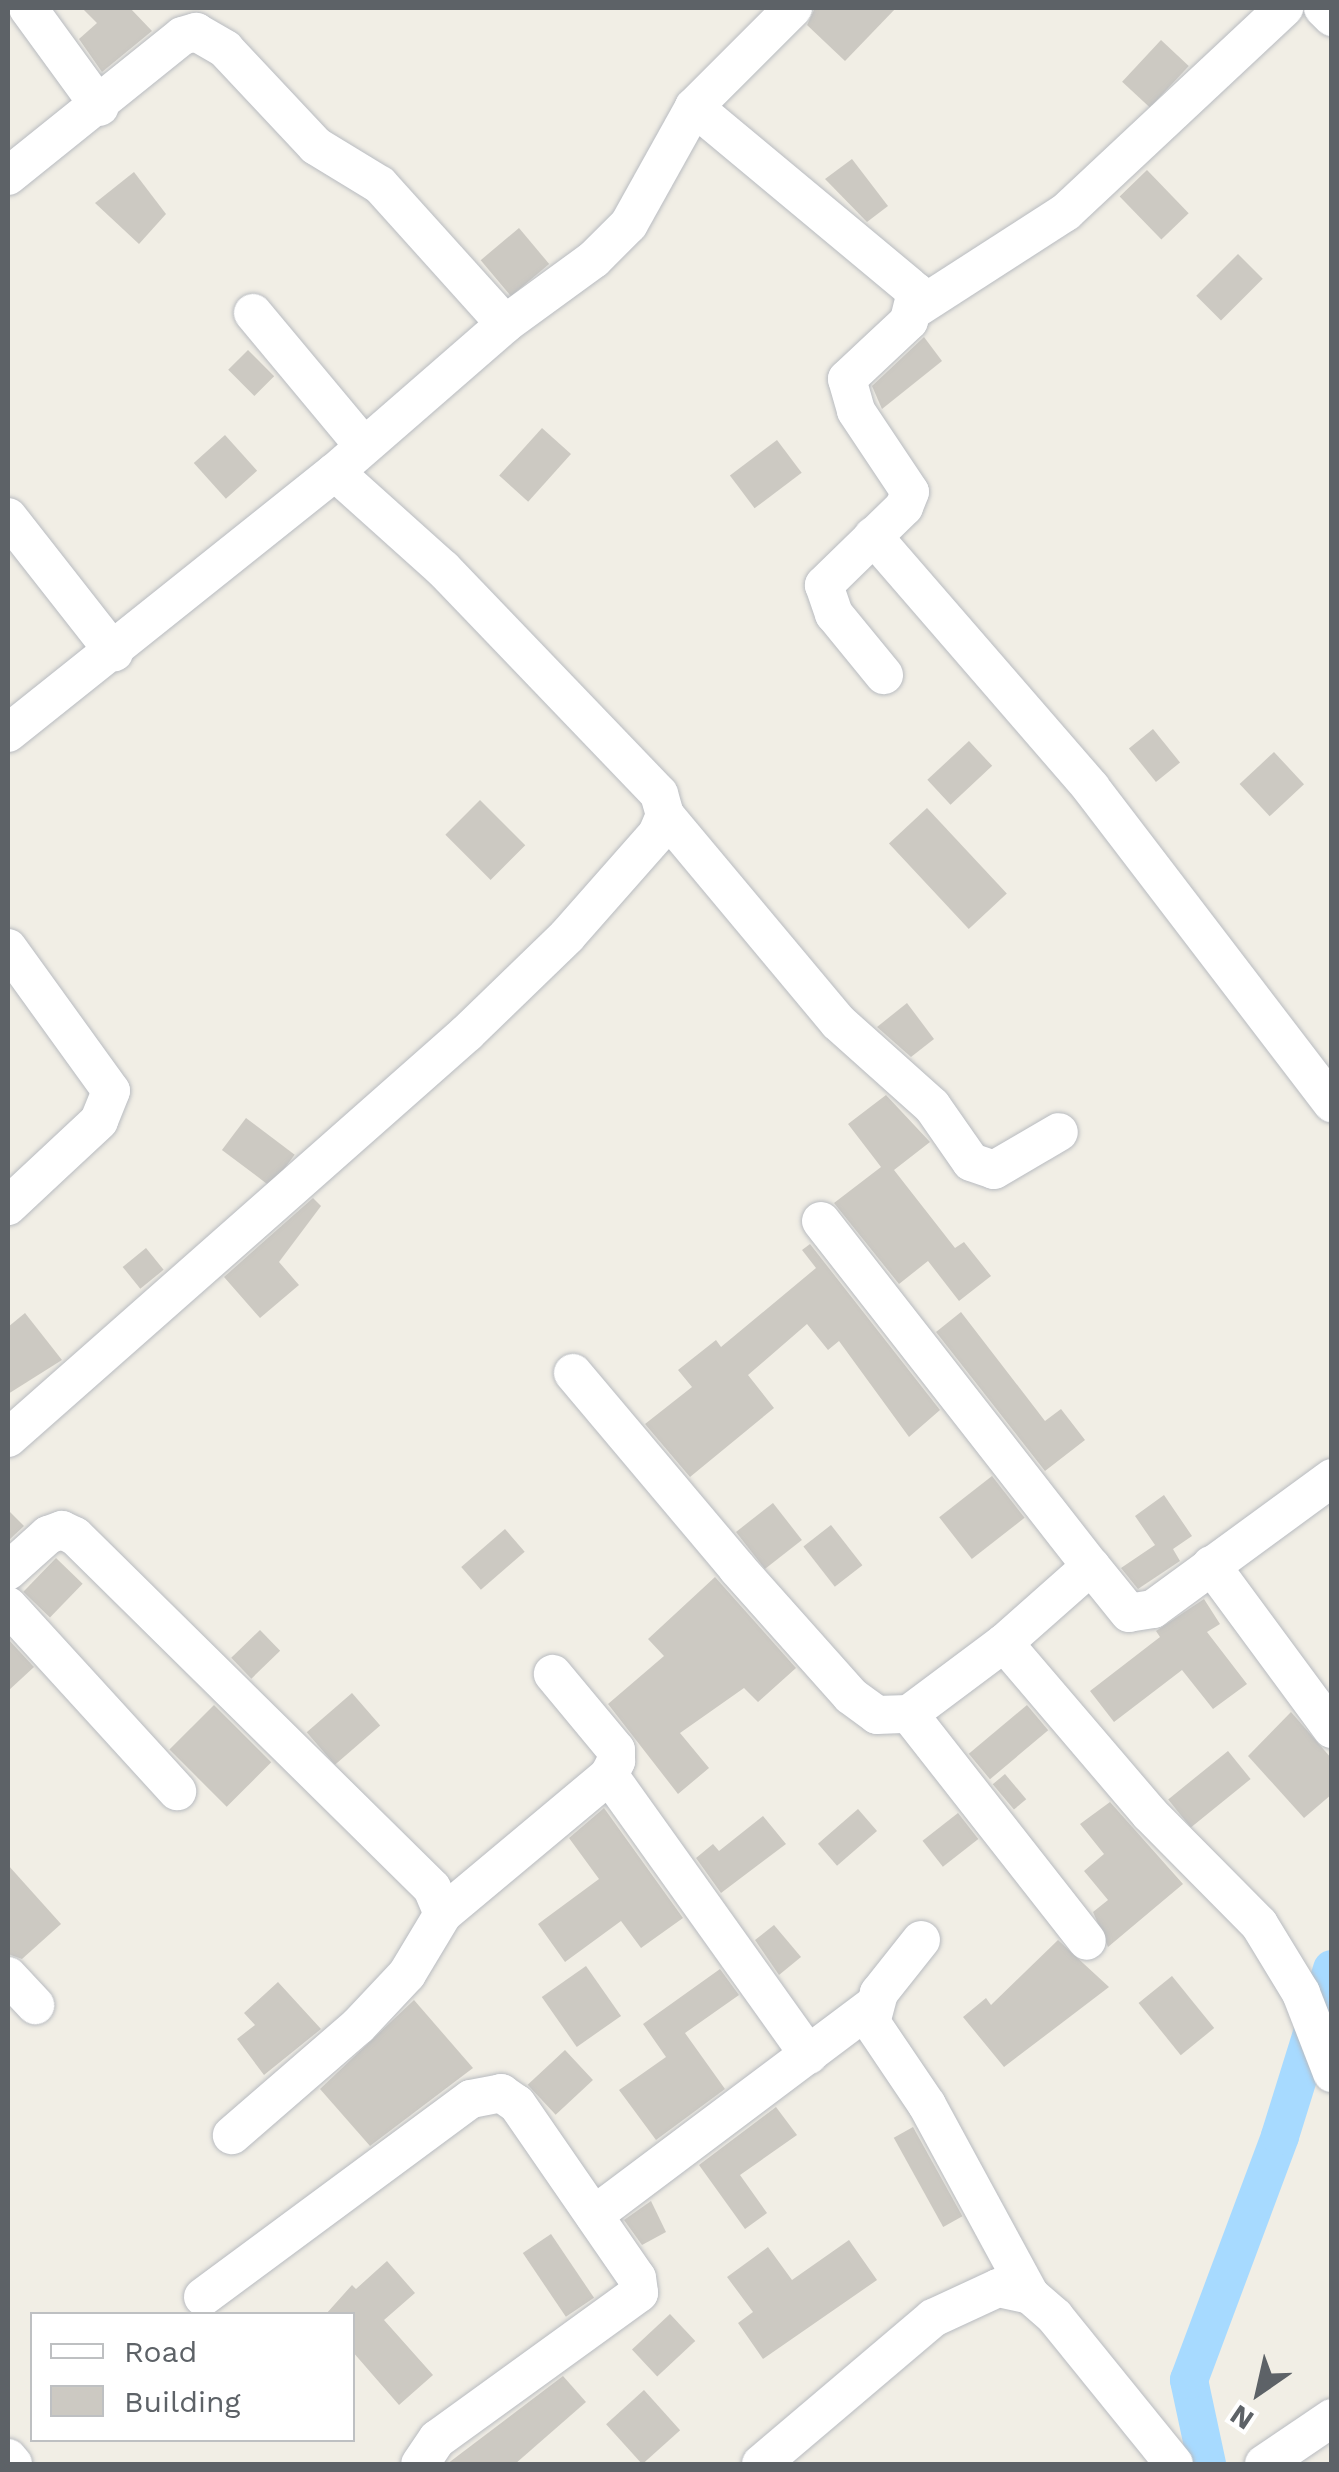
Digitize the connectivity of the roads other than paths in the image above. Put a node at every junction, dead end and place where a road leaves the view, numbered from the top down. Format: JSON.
{"nodes":[{"id":1,"x":28,"y":8,"type":"edge"},
{"id":2,"x":792,"y":8,"type":"edge"},
{"id":3,"x":1284,"y":8,"type":"edge"},
{"id":4,"x":1323,"y":8,"type":"edge"},
{"id":5,"x":1332,"y":16,"type":"edge"},
{"id":6,"x":100,"y":107,"type":"junction"},
{"id":7,"x":694,"y":107,"type":"junction"},
{"id":8,"x":8,"y":176,"type":"edge"},
{"id":9,"x":918,"y":308,"type":"junction"},
{"id":10,"x":253,"y":314,"type":"dead end"},
{"id":11,"x":505,"y":324,"type":"junction"},
{"id":12,"x":364,"y":446,"type":"junction"},
{"id":13,"x":335,"y":472,"type":"junction"},
{"id":14,"x":8,"y":517,"type":"edge"},
{"id":15,"x":873,"y":536,"type":"junction"},
{"id":16,"x":114,"y":652,"type":"junction"},
{"id":17,"x":884,"y":675,"type":"dead end"},
{"id":18,"x":8,"y":733,"type":"edge"},
{"id":19,"x":665,"y":814,"type":"junction"},
{"id":20,"x":8,"y":948,"type":"edge"},
{"id":21,"x":1332,"y":1103,"type":"edge"},
{"id":22,"x":1059,"y":1132,"type":"dead end"},
{"id":23,"x":8,"y":1206,"type":"edge"},
{"id":24,"x":820,"y":1221,"type":"dead end"},
{"id":25,"x":574,"y":1372,"type":"dead end"},
{"id":26,"x":8,"y":1438,"type":"edge"},
{"id":27,"x":1332,"y":1478,"type":"edge"},
{"id":28,"x":1211,"y":1565,"type":"junction"},
{"id":29,"x":1091,"y":1566,"type":"junction"},
{"id":30,"x":8,"y":1571,"type":"edge"},
{"id":31,"x":8,"y":1606,"type":"edge"},
{"id":32,"x":1004,"y":1643,"type":"junction"},
{"id":33,"x":553,"y":1674,"type":"dead end"},
{"id":34,"x":909,"y":1714,"type":"junction"},
{"id":35,"x":1332,"y":1728,"type":"edge"},
{"id":36,"x":609,"y":1775,"type":"junction"},
{"id":37,"x":176,"y":1791,"type":"dead end"},
{"id":38,"x":443,"y":1914,"type":"junction"},
{"id":39,"x":922,"y":1940,"type":"dead end"},
{"id":40,"x":1088,"y":1941,"type":"dead end"},
{"id":41,"x":8,"y":1976,"type":"edge"},
{"id":42,"x":35,"y":2005,"type":"dead end"},
{"id":43,"x":870,"y":2008,"type":"junction"},
{"id":44,"x":809,"y":2055,"type":"junction"},
{"id":45,"x":1327,"y":2058,"type":"edge"},
{"id":46,"x":232,"y":2135,"type":"dead end"},
{"id":47,"x":594,"y":2216,"type":"junction"},
{"id":48,"x":1030,"y":2295,"type":"junction"},
{"id":49,"x":203,"y":2297,"type":"dead end"},
{"id":50,"x":1332,"y":2418,"type":"edge"},
{"id":51,"x":8,"y":2458,"type":"edge"},
{"id":52,"x":13,"y":2464,"type":"edge"},
{"id":53,"x":420,"y":2464,"type":"edge"},
{"id":54,"x":761,"y":2464,"type":"edge"},
{"id":55,"x":1174,"y":2464,"type":"edge"},
{"id":56,"x":1264,"y":2464,"type":"edge"}],
"edges":[{"from":1,"to":6,"type":"street"},
{"from":2,"to":7,"type":"street"},
{"from":3,"to":9,"type":"street"},
{"from":4,"to":5,"type":"street"},
{"from":6,"to":8,"type":"street"},
{"from":6,"to":11,"type":"street"},
{"from":7,"to":9,"type":"street"},
{"from":7,"to":11,"type":"street"},
{"from":9,"to":15,"type":"street"},
{"from":10,"to":12,"type":"street"},
{"from":11,"to":12,"type":"street"},
{"from":12,"to":13,"type":"street"},
{"from":13,"to":16,"type":"street"},
{"from":13,"to":19,"type":"street"},
{"from":14,"to":16,"type":"street"},
{"from":15,"to":17,"type":"street"},
{"from":15,"to":21,"type":"street"},
{"from":16,"to":18,"type":"street"},
{"from":19,"to":22,"type":"street"},
{"from":19,"to":26,"type":"street"},
{"from":20,"to":23,"type":"street"},
{"from":24,"to":29,"type":"street"},
{"from":25,"to":34,"type":"street"},
{"from":27,"to":28,"type":"street"},
{"from":28,"to":29,"type":"street"},
{"from":28,"to":35,"type":"street"},
{"from":29,"to":32,"type":"street"},
{"from":30,"to":38,"type":"street"},
{"from":31,"to":37,"type":"street"},
{"from":32,"to":34,"type":"street"},
{"from":32,"to":45,"type":"street"},
{"from":33,"to":36,"type":"street"},
{"from":34,"to":40,"type":"street"},
{"from":36,"to":38,"type":"street"},
{"from":36,"to":44,"type":"street"},
{"from":38,"to":46,"type":"street"},
{"from":39,"to":43,"type":"street"},
{"from":41,"to":42,"type":"street"},
{"from":43,"to":44,"type":"street"},
{"from":43,"to":48,"type":"street"},
{"from":44,"to":47,"type":"street"},
{"from":47,"to":49,"type":"street"},
{"from":47,"to":53,"type":"street"},
{"from":48,"to":54,"type":"street"},
{"from":48,"to":55,"type":"street"},
{"from":50,"to":56,"type":"street"},
{"from":51,"to":52,"type":"street"}]}
